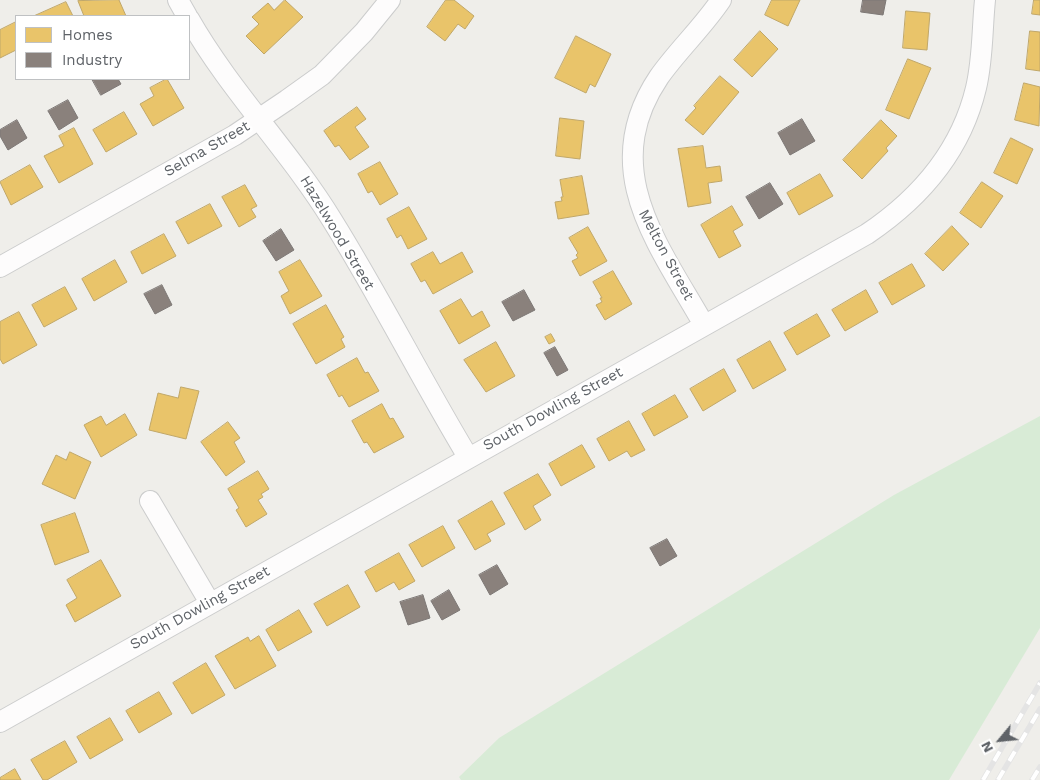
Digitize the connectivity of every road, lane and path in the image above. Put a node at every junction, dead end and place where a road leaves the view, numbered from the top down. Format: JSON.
{"nodes":[{"id":1,"x":178,"y":0,"type":"edge"},
{"id":2,"x":390,"y":0,"type":"edge"},
{"id":3,"x":721,"y":0,"type":"edge"},
{"id":4,"x":986,"y":0,"type":"edge"},
{"id":5,"x":186,"y":15,"type":"edge"},
{"id":6,"x":190,"y":22,"type":"edge"},
{"id":7,"x":257,"y":120,"type":"junction"},
{"id":8,"x":0,"y":267,"type":"edge"},
{"id":9,"x":704,"y":325,"type":"junction"},
{"id":10,"x":468,"y":457,"type":"junction"},
{"id":11,"x":150,"y":501,"type":"dead end"},
{"id":12,"x":210,"y":603,"type":"junction"},
{"id":13,"x":0,"y":722,"type":"edge"}],
"edges":[{"from":1,"to":5,"type":"street"},
{"from":2,"to":7,"type":"street","name":"Selma Street"},
{"from":3,"to":9,"type":"street","name":"Melton Street"},
{"from":4,"to":9,"type":"street","name":"South Dowling Street"},
{"from":6,"to":7,"type":"street","name":"Hazelwood Street"},
{"from":7,"to":8,"type":"street","name":"Selma Street"},
{"from":7,"to":10,"type":"street","name":"Hazelwood Street"},
{"from":9,"to":10,"type":"street","name":"South Dowling Street"},
{"from":10,"to":12,"type":"street","name":"South Dowling Street"},
{"from":11,"to":12,"type":"street"},
{"from":12,"to":13,"type":"street","name":"South Dowling Street"}]}
